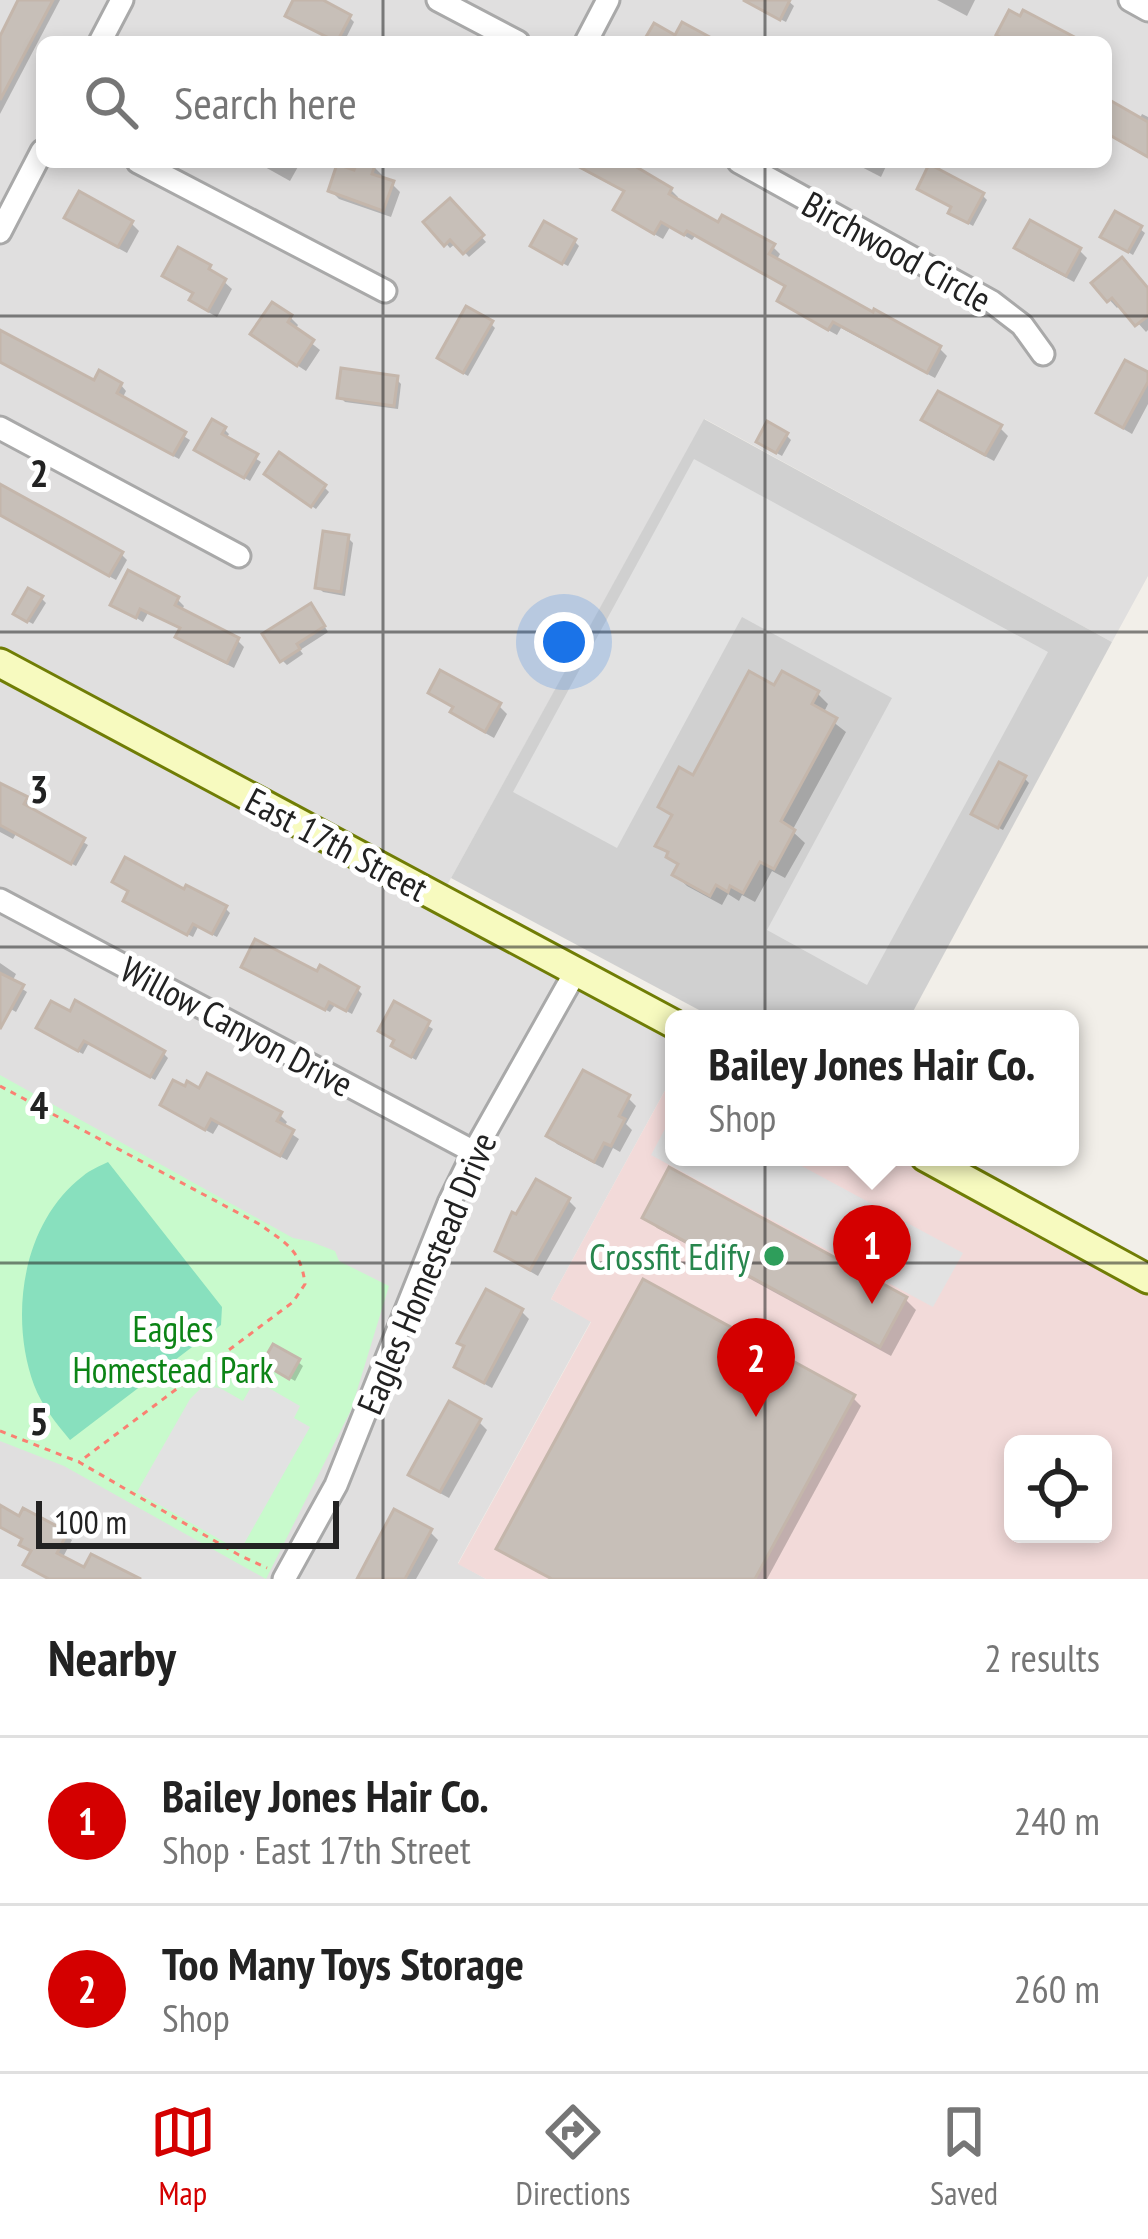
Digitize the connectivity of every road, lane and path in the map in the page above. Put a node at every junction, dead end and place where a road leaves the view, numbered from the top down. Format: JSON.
{"nodes":[{"id":1,"x":122,"y":0,"type":"edge"},
{"id":2,"x":438,"y":0,"type":"edge"},
{"id":3,"x":608,"y":0,"type":"edge"},
{"id":4,"x":1130,"y":0,"type":"edge"},
{"id":5,"x":1148,"y":10,"type":"edge"},
{"id":6,"x":103,"y":36,"type":"edge"},
{"id":7,"x":507,"y":36,"type":"edge"},
{"id":8,"x":589,"y":36,"type":"edge"},
{"id":9,"x":36,"y":163,"type":"edge"},
{"id":10,"x":150,"y":168,"type":"edge"},
{"id":11,"x":750,"y":168,"type":"edge"},
{"id":12,"x":0,"y":232,"type":"edge"},
{"id":13,"x":385,"y":291,"type":"dead end"},
{"id":14,"x":1043,"y":354,"type":"dead end"},
{"id":15,"x":0,"y":428,"type":"edge"},
{"id":16,"x":239,"y":556,"type":"dead end"},
{"id":17,"x":0,"y":663,"type":"edge"},
{"id":18,"x":0,"y":900,"type":"edge"},
{"id":19,"x":576,"y":971,"type":"junction"},
{"id":20,"x":665,"y":1019,"type":"edge"},
{"id":21,"x":0,"y":1086,"type":"edge"},
{"id":22,"x":474,"y":1152,"type":"junction"},
{"id":23,"x":941,"y":1166,"type":"edge"},
{"id":24,"x":1148,"y":1279,"type":"edge"},
{"id":25,"x":0,"y":1431,"type":"edge"},
{"id":26,"x":80,"y":1462,"type":"junction"},
{"id":27,"x":285,"y":1577,"type":"edge"}],
"edges":[{"from":1,"to":6,"type":"street"},
{"from":2,"to":7,"type":"street"},
{"from":3,"to":8,"type":"street"},
{"from":4,"to":5,"type":"street"},
{"from":9,"to":12,"type":"street"},
{"from":10,"to":13,"type":"street"},
{"from":11,"to":14,"type":"street","name":"Birchwood Circle"},
{"from":15,"to":16,"type":"street"},
{"from":17,"to":19,"type":"main road","name":"East 17th Street"},
{"from":18,"to":22,"type":"street","name":"Willow Canyon Drive"},
{"from":19,"to":20,"type":"main road","name":"East 17th Street"},
{"from":19,"to":22,"type":"street","name":"Eagles Homestead Drive"},
{"from":21,"to":26,"type":"path"},
{"from":22,"to":27,"type":"street","name":"Eagles Homestead Drive"},
{"from":23,"to":24,"type":"main road"},
{"from":25,"to":26,"type":"path"},
{"from":26,"to":27,"type":"path"}]}
